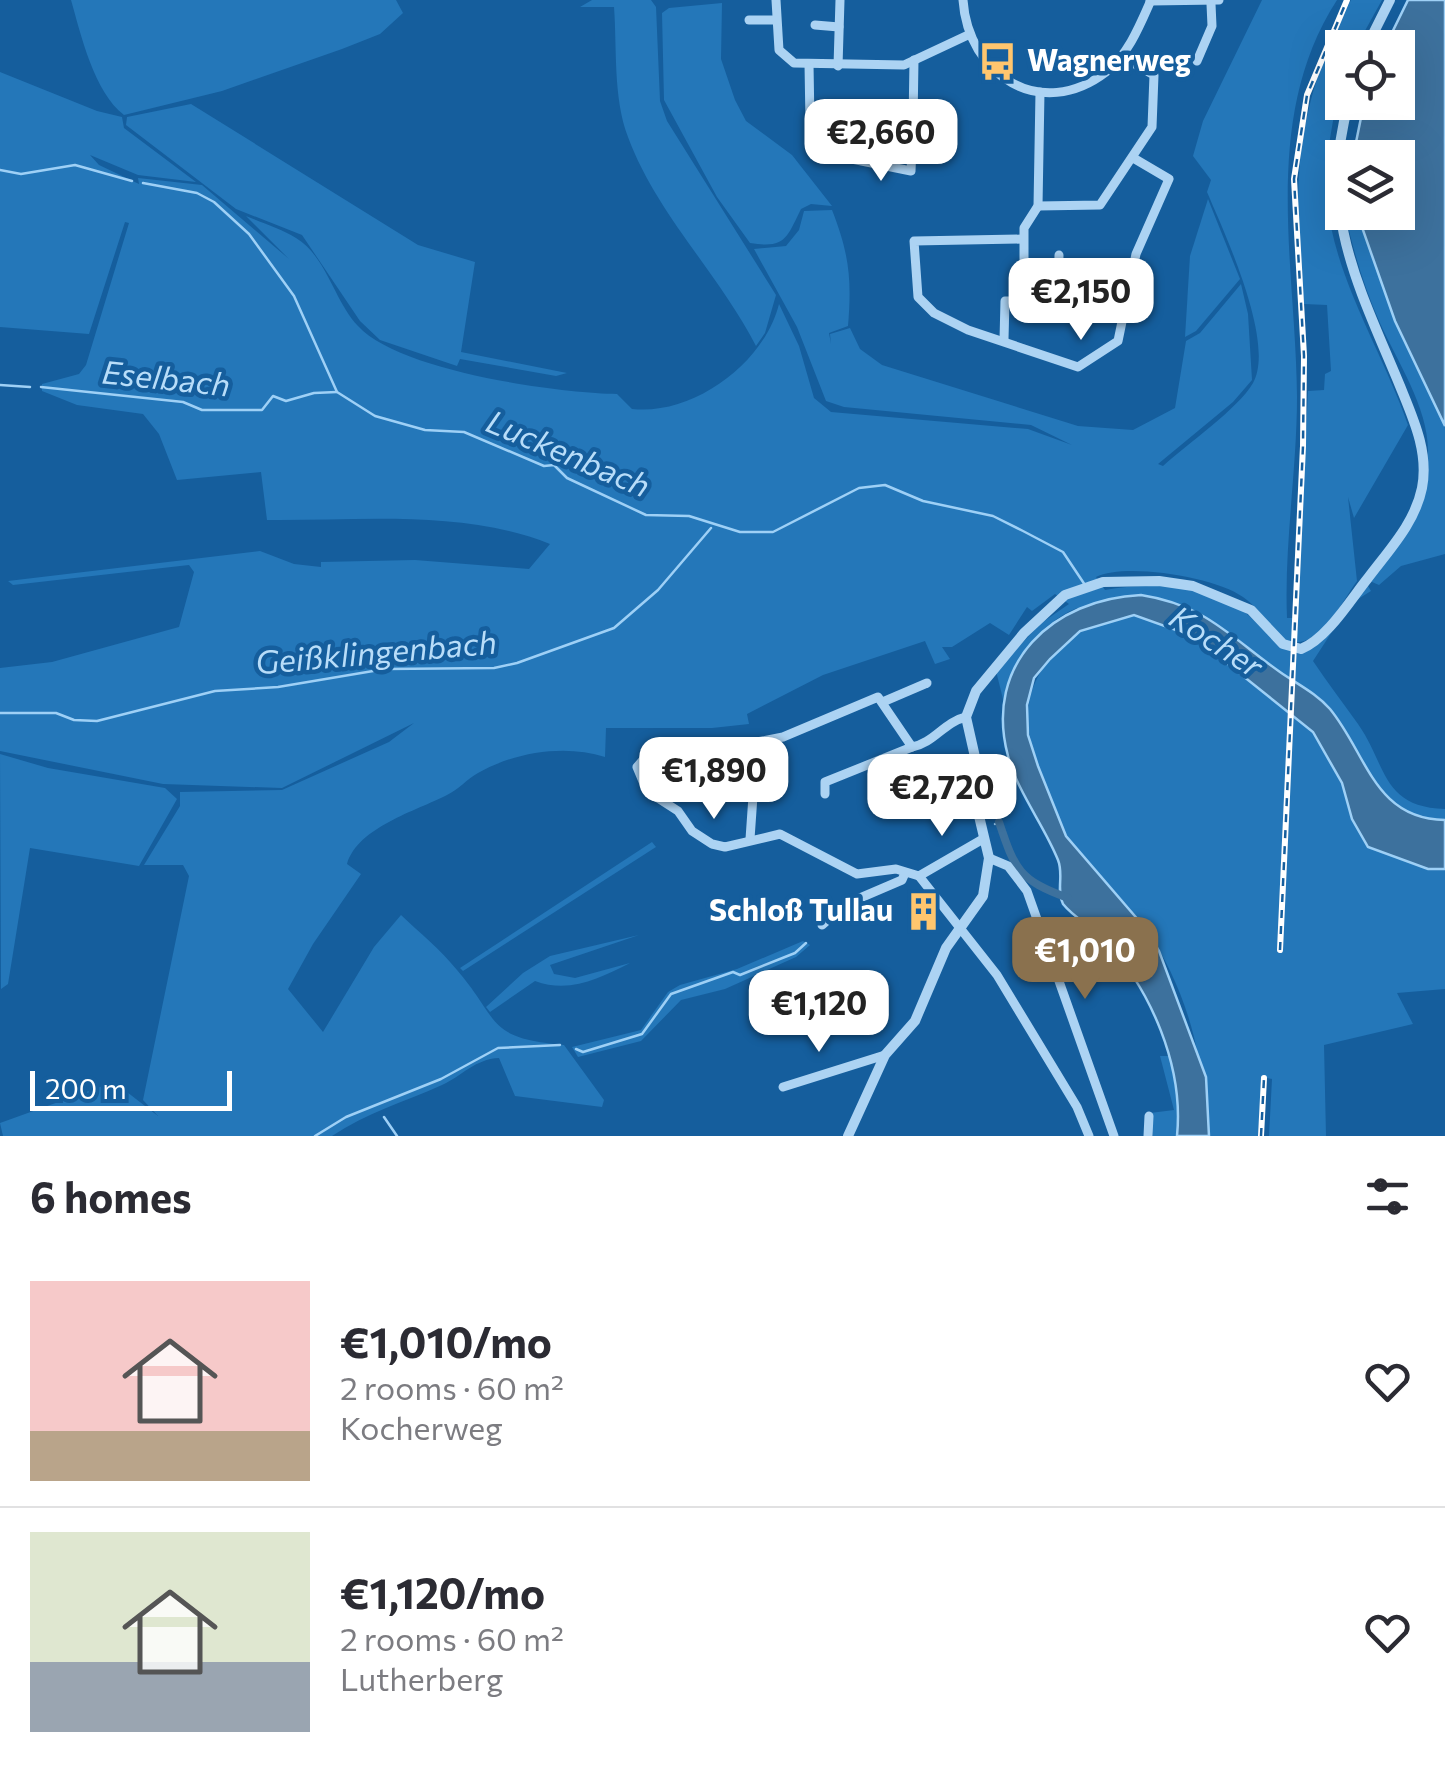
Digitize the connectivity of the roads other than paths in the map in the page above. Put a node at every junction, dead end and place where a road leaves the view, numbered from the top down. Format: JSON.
{"nodes":[{"id":1,"x":776,"y":0,"type":"edge"},
{"id":2,"x":840,"y":0,"type":"edge"},
{"id":3,"x":963,"y":0,"type":"edge"},
{"id":4,"x":1390,"y":0,"type":"edge"},
{"id":5,"x":1150,"y":1,"type":"edge"},
{"id":6,"x":1215,"y":2,"type":"edge"},
{"id":7,"x":749,"y":20,"type":"dead end"},
{"id":8,"x":776,"y":20,"type":"junction"},
{"id":9,"x":815,"y":25,"type":"dead end"},
{"id":10,"x":839,"y":26,"type":"junction"},
{"id":11,"x":1375,"y":30,"type":"edge"},
{"id":12,"x":968,"y":36,"type":"junction"},
{"id":13,"x":1121,"y":56,"type":"junction"},
{"id":14,"x":914,"y":60,"type":"junction"},
{"id":15,"x":1197,"y":61,"type":"dead end"},
{"id":16,"x":809,"y":64,"type":"junction"},
{"id":17,"x":838,"y":66,"type":"junction"},
{"id":18,"x":1040,"y":92,"type":"junction"},
{"id":19,"x":1344,"y":120,"type":"edge"},
{"id":20,"x":913,"y":123,"type":"junction"},
{"id":21,"x":834,"y":124,"type":"junction"},
{"id":22,"x":1135,"y":159,"type":"junction"},
{"id":23,"x":1038,"y":206,"type":"junction"},
{"id":24,"x":1023,"y":239,"type":"junction"},
{"id":25,"x":1058,"y":254,"type":"dead end"},
{"id":26,"x":1024,"y":301,"type":"junction"},
{"id":27,"x":1058,"y":302,"type":"junction"},
{"id":28,"x":1126,"y":302,"type":"junction"},
{"id":29,"x":1004,"y":340,"type":"junction"},
{"id":30,"x":927,"y":683,"type":"dead end"},
{"id":31,"x":885,"y":702,"type":"junction"},
{"id":32,"x":966,"y":717,"type":"junction"},
{"id":33,"x":912,"y":747,"type":"junction"},
{"id":34,"x":766,"y":767,"type":"dead end"},
{"id":35,"x":724,"y":792,"type":"dead end"},
{"id":36,"x":825,"y":794,"type":"dead end"},
{"id":37,"x":752,"y":796,"type":"junction"},
{"id":38,"x":984,"y":839,"type":"junction"},
{"id":39,"x":750,"y":840,"type":"junction"},
{"id":40,"x":989,"y":858,"type":"junction"},
{"id":41,"x":905,"y":873,"type":"junction"},
{"id":42,"x":919,"y":876,"type":"junction"},
{"id":43,"x":822,"y":924,"type":"dead end"},
{"id":44,"x":962,"y":926,"type":"junction"},
{"id":45,"x":885,"y":1054,"type":"junction"},
{"id":46,"x":867,"y":1060,"type":"junction"},
{"id":47,"x":870,"y":1080,"type":"junction"},
{"id":48,"x":783,"y":1087,"type":"dead end"},
{"id":49,"x":1148,"y":1116,"type":"dead end"},
{"id":50,"x":848,"y":1136,"type":"edge"},
{"id":51,"x":1088,"y":1136,"type":"edge"},
{"id":52,"x":1114,"y":1136,"type":"edge"},
{"id":53,"x":1148,"y":1136,"type":"edge"}],
"edges":[{"from":1,"to":8,"type":"street"},
{"from":2,"to":10,"type":"street"},
{"from":3,"to":12,"type":"street"},
{"from":4,"to":11,"type":"street"},
{"from":5,"to":6,"type":"street"},
{"from":5,"to":13,"type":"street"},
{"from":6,"to":15,"type":"street"},
{"from":7,"to":8,"type":"street"},
{"from":8,"to":16,"type":"street"},
{"from":9,"to":10,"type":"street"},
{"from":10,"to":17,"type":"street"},
{"from":12,"to":14,"type":"street"},
{"from":12,"to":18,"type":"street"},
{"from":13,"to":18,"type":"street"},
{"from":13,"to":22,"type":"street"},
{"from":14,"to":17,"type":"street"},
{"from":14,"to":20,"type":"street"},
{"from":16,"to":17,"type":"street"},
{"from":16,"to":21,"type":"street"},
{"from":18,"to":23,"type":"street"},
{"from":19,"to":32,"type":"street"},
{"from":20,"to":21,"type":"street"},
{"from":20,"to":21,"type":"street"},
{"from":22,"to":23,"type":"street"},
{"from":22,"to":28,"type":"street"},
{"from":23,"to":24,"type":"street"},
{"from":24,"to":26,"type":"street"},
{"from":24,"to":29,"type":"street"},
{"from":25,"to":27,"type":"street"},
{"from":26,"to":27,"type":"street"},
{"from":26,"to":29,"type":"street"},
{"from":27,"to":28,"type":"street"},
{"from":28,"to":29,"type":"street"},
{"from":30,"to":31,"type":"street"},
{"from":31,"to":33,"type":"street"},
{"from":31,"to":39,"type":"street"},
{"from":32,"to":33,"type":"street"},
{"from":32,"to":38,"type":"street"},
{"from":33,"to":36,"type":"street"},
{"from":34,"to":37,"type":"street"},
{"from":35,"to":37,"type":"street"},
{"from":37,"to":39,"type":"street"},
{"from":38,"to":40,"type":"street"},
{"from":38,"to":42,"type":"street"},
{"from":39,"to":41,"type":"street"},
{"from":40,"to":44,"type":"street"},
{"from":40,"to":52,"type":"street"},
{"from":41,"to":42,"type":"street"},
{"from":41,"to":43,"type":"street"},
{"from":42,"to":44,"type":"street"},
{"from":44,"to":45,"type":"street"},
{"from":44,"to":51,"type":"street"},
{"from":45,"to":46,"type":"street"},
{"from":45,"to":47,"type":"street"},
{"from":46,"to":47,"type":"street"},
{"from":46,"to":48,"type":"street"},
{"from":47,"to":50,"type":"street"},
{"from":49,"to":53,"type":"street"}]}
